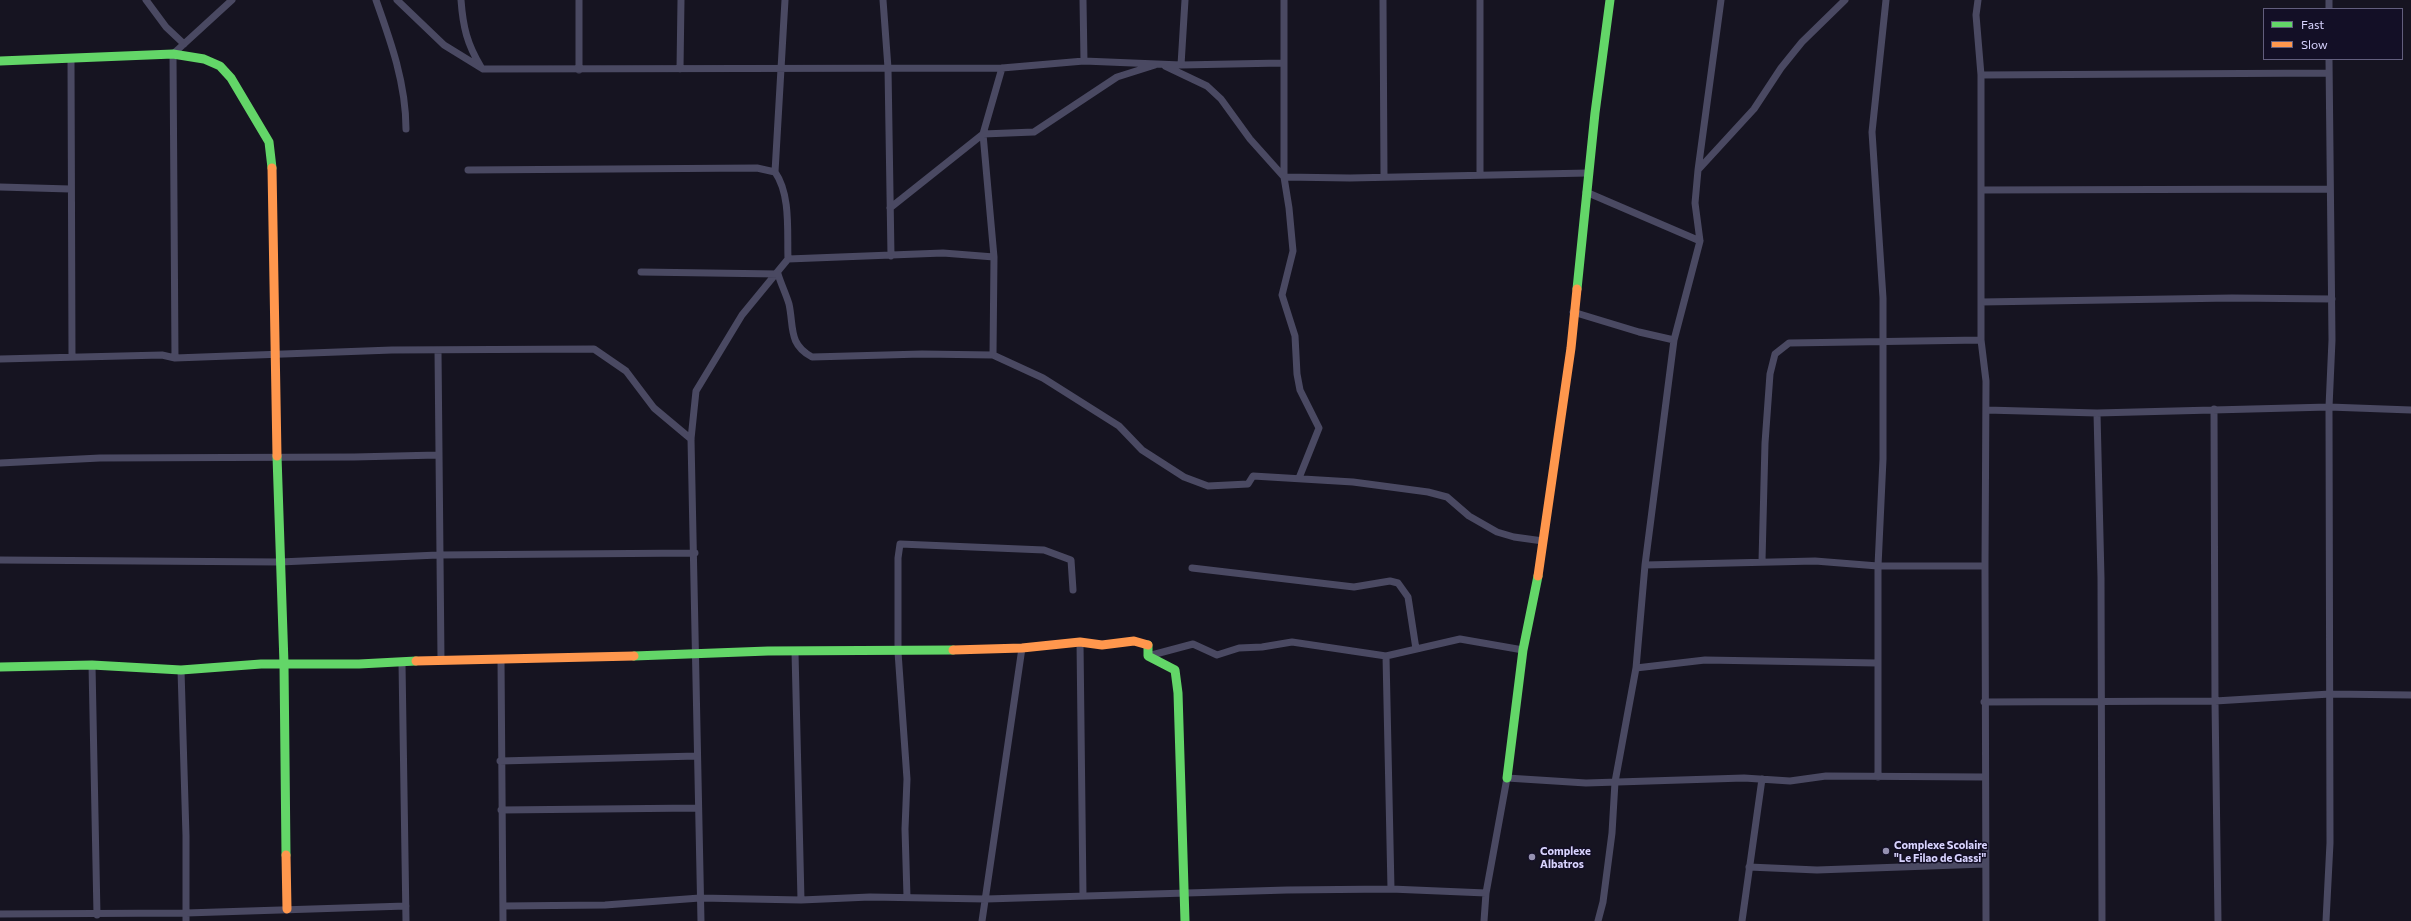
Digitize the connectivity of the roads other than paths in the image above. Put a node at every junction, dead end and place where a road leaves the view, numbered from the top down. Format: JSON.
{"nodes":[{"id":1,"x":146,"y":0,"type":"edge"},
{"id":2,"x":232,"y":0,"type":"edge"},
{"id":3,"x":376,"y":0,"type":"edge"},
{"id":4,"x":398,"y":0,"type":"edge"},
{"id":5,"x":461,"y":0,"type":"edge"},
{"id":6,"x":579,"y":0,"type":"edge"},
{"id":7,"x":681,"y":0,"type":"edge"},
{"id":8,"x":785,"y":0,"type":"edge"},
{"id":9,"x":883,"y":0,"type":"edge"},
{"id":10,"x":1083,"y":0,"type":"edge"},
{"id":11,"x":1185,"y":0,"type":"edge"},
{"id":12,"x":1284,"y":0,"type":"edge"},
{"id":13,"x":1383,"y":0,"type":"edge"},
{"id":14,"x":1480,"y":0,"type":"edge"},
{"id":15,"x":1610,"y":0,"type":"edge"},
{"id":16,"x":1721,"y":0,"type":"edge"},
{"id":17,"x":1845,"y":0,"type":"edge"},
{"id":18,"x":1886,"y":0,"type":"edge"},
{"id":19,"x":1978,"y":0,"type":"edge"},
{"id":20,"x":184,"y":44,"type":"junction"},
{"id":21,"x":173,"y":54,"type":"junction"},
{"id":22,"x":71,"y":59,"type":"junction"},
{"id":23,"x":2328,"y":60,"type":"edge"},
{"id":24,"x":0,"y":61,"type":"edge"},
{"id":25,"x":1084,"y":61,"type":"junction"},
{"id":26,"x":1282,"y":63,"type":"junction"},
{"id":27,"x":1161,"y":64,"type":"junction"},
{"id":28,"x":1181,"y":65,"type":"junction"},
{"id":29,"x":888,"y":68,"type":"junction"},
{"id":30,"x":1002,"y":68,"type":"junction"},
{"id":31,"x":483,"y":69,"type":"junction"},
{"id":32,"x":680,"y":69,"type":"junction"},
{"id":33,"x":781,"y":69,"type":"junction"},
{"id":34,"x":579,"y":70,"type":"junction"},
{"id":35,"x":2328,"y":73,"type":"junction"},
{"id":36,"x":1981,"y":75,"type":"junction"},
{"id":37,"x":406,"y":129,"type":"dead end"},
{"id":38,"x":983,"y":134,"type":"junction"},
{"id":39,"x":468,"y":170,"type":"dead end"},
{"id":40,"x":1698,"y":170,"type":"junction"},
{"id":41,"x":775,"y":172,"type":"junction"},
{"id":42,"x":1588,"y":173,"type":"junction"},
{"id":43,"x":1480,"y":175,"type":"junction"},
{"id":44,"x":1384,"y":176,"type":"junction"},
{"id":45,"x":1284,"y":177,"type":"junction"},
{"id":46,"x":0,"y":187,"type":"edge"},
{"id":47,"x":70,"y":189,"type":"junction"},
{"id":48,"x":2330,"y":189,"type":"junction"},
{"id":49,"x":1981,"y":190,"type":"junction"},
{"id":50,"x":1586,"y":192,"type":"junction"},
{"id":51,"x":890,"y":208,"type":"junction"},
{"id":52,"x":1700,"y":241,"type":"junction"},
{"id":53,"x":891,"y":256,"type":"junction"},
{"id":54,"x":994,"y":257,"type":"junction"},
{"id":55,"x":788,"y":259,"type":"junction"},
{"id":56,"x":641,"y":272,"type":"dead end"},
{"id":57,"x":778,"y":274,"type":"junction"},
{"id":58,"x":2332,"y":299,"type":"junction"},
{"id":59,"x":1981,"y":302,"type":"junction"},
{"id":60,"x":1573,"y":312,"type":"junction"},
{"id":61,"x":1674,"y":340,"type":"junction"},
{"id":62,"x":1981,"y":340,"type":"junction"},
{"id":63,"x":1883,"y":341,"type":"junction"},
{"id":64,"x":438,"y":350,"type":"junction"},
{"id":65,"x":277,"y":353,"type":"junction"},
{"id":66,"x":992,"y":355,"type":"junction"},
{"id":67,"x":72,"y":357,"type":"junction"},
{"id":68,"x":175,"y":358,"type":"junction"},
{"id":69,"x":0,"y":359,"type":"edge"},
{"id":70,"x":2329,"y":407,"type":"junction"},
{"id":71,"x":2214,"y":409,"type":"junction"},
{"id":72,"x":1986,"y":410,"type":"junction"},
{"id":73,"x":2411,"y":410,"type":"edge"},
{"id":74,"x":2097,"y":413,"type":"junction"},
{"id":75,"x":691,"y":439,"type":"junction"},
{"id":76,"x":438,"y":455,"type":"junction"},
{"id":77,"x":277,"y":456,"type":"junction"},
{"id":78,"x":0,"y":463,"type":"edge"},
{"id":79,"x":1299,"y":478,"type":"junction"},
{"id":80,"x":1543,"y":541,"type":"junction"},
{"id":81,"x":695,"y":553,"type":"junction"},
{"id":82,"x":438,"y":555,"type":"junction"},
{"id":83,"x":0,"y":560,"type":"edge"},
{"id":84,"x":280,"y":562,"type":"junction"},
{"id":85,"x":1762,"y":562,"type":"junction"},
{"id":86,"x":1645,"y":565,"type":"junction"},
{"id":87,"x":1878,"y":566,"type":"junction"},
{"id":88,"x":1984,"y":566,"type":"junction"},
{"id":89,"x":1192,"y":568,"type":"dead end"},
{"id":90,"x":1073,"y":590,"type":"dead end"},
{"id":91,"x":1080,"y":642,"type":"junction"},
{"id":92,"x":1022,"y":648,"type":"junction"},
{"id":93,"x":1416,"y":649,"type":"junction"},
{"id":94,"x":1523,"y":650,"type":"junction"},
{"id":95,"x":795,"y":652,"type":"junction"},
{"id":96,"x":898,"y":652,"type":"junction"},
{"id":97,"x":697,"y":655,"type":"junction"},
{"id":98,"x":1148,"y":656,"type":"junction"},
{"id":99,"x":1386,"y":656,"type":"junction"},
{"id":100,"x":501,"y":659,"type":"junction"},
{"id":101,"x":441,"y":660,"type":"junction"},
{"id":102,"x":402,"y":663,"type":"junction"},
{"id":103,"x":1877,"y":663,"type":"junction"},
{"id":104,"x":284,"y":664,"type":"junction"},
{"id":105,"x":92,"y":665,"type":"junction"},
{"id":106,"x":0,"y":667,"type":"edge"},
{"id":107,"x":1636,"y":668,"type":"junction"},
{"id":108,"x":180,"y":670,"type":"junction"},
{"id":109,"x":2330,"y":694,"type":"junction"},
{"id":110,"x":2411,"y":694,"type":"edge"},
{"id":111,"x":2102,"y":701,"type":"junction"},
{"id":112,"x":2214,"y":701,"type":"junction"},
{"id":113,"x":1984,"y":702,"type":"junction"},
{"id":114,"x":698,"y":756,"type":"junction"},
{"id":115,"x":500,"y":760,"type":"junction"},
{"id":116,"x":1878,"y":777,"type":"junction"},
{"id":117,"x":1984,"y":777,"type":"junction"},
{"id":118,"x":1507,"y":778,"type":"junction"},
{"id":119,"x":1762,"y":779,"type":"junction"},
{"id":120,"x":1615,"y":782,"type":"junction"},
{"id":121,"x":698,"y":808,"type":"junction"},
{"id":122,"x":501,"y":810,"type":"junction"},
{"id":123,"x":1985,"y":864,"type":"junction"},
{"id":124,"x":1749,"y":868,"type":"junction"},
{"id":125,"x":1391,"y":889,"type":"junction"},
{"id":126,"x":1486,"y":893,"type":"junction"},
{"id":127,"x":1185,"y":894,"type":"junction"},
{"id":128,"x":1083,"y":896,"type":"junction"},
{"id":129,"x":908,"y":897,"type":"junction"},
{"id":130,"x":700,"y":898,"type":"junction"},
{"id":131,"x":986,"y":899,"type":"junction"},
{"id":132,"x":801,"y":900,"type":"junction"},
{"id":133,"x":406,"y":906,"type":"junction"},
{"id":134,"x":503,"y":906,"type":"junction"},
{"id":135,"x":287,"y":909,"type":"junction"},
{"id":136,"x":186,"y":913,"type":"junction"},
{"id":137,"x":0,"y":914,"type":"edge"},
{"id":138,"x":97,"y":915,"type":"junction"},
{"id":139,"x":186,"y":921,"type":"edge"},
{"id":140,"x":406,"y":921,"type":"edge"},
{"id":141,"x":503,"y":921,"type":"edge"},
{"id":142,"x":701,"y":921,"type":"edge"},
{"id":143,"x":982,"y":921,"type":"edge"},
{"id":144,"x":1186,"y":921,"type":"edge"},
{"id":145,"x":1484,"y":921,"type":"edge"},
{"id":146,"x":1598,"y":921,"type":"edge"},
{"id":147,"x":1742,"y":921,"type":"edge"},
{"id":148,"x":1986,"y":921,"type":"edge"},
{"id":149,"x":2102,"y":921,"type":"edge"},
{"id":150,"x":2218,"y":921,"type":"edge"},
{"id":151,"x":2326,"y":921,"type":"edge"}],
"edges":[{"from":1,"to":20,"type":"street"},
{"from":2,"to":20,"type":"street"},
{"from":3,"to":37,"type":"street"},
{"from":4,"to":31,"type":"street"},
{"from":5,"to":31,"type":"street"},
{"from":6,"to":34,"type":"street"},
{"from":7,"to":32,"type":"street"},
{"from":8,"to":33,"type":"street"},
{"from":9,"to":29,"type":"street"},
{"from":10,"to":25,"type":"street"},
{"from":11,"to":28,"type":"street"},
{"from":12,"to":26,"type":"street"},
{"from":13,"to":44,"type":"street"},
{"from":14,"to":43,"type":"street"},
{"from":15,"to":42,"type":"street"},
{"from":16,"to":40,"type":"street"},
{"from":17,"to":40,"type":"street"},
{"from":18,"to":63,"type":"street"},
{"from":19,"to":36,"type":"street"},
{"from":20,"to":21,"type":"street"},
{"from":21,"to":22,"type":"street"},
{"from":21,"to":65,"type":"street"},
{"from":21,"to":68,"type":"street"},
{"from":22,"to":24,"type":"street"},
{"from":22,"to":47,"type":"street"},
{"from":23,"to":35,"type":"street"},
{"from":25,"to":27,"type":"street"},
{"from":25,"to":30,"type":"street"},
{"from":26,"to":28,"type":"street"},
{"from":26,"to":45,"type":"street"},
{"from":27,"to":28,"type":"street"},
{"from":27,"to":38,"type":"street"},
{"from":27,"to":45,"type":"street"},
{"from":29,"to":30,"type":"street"},
{"from":29,"to":33,"type":"street"},
{"from":29,"to":51,"type":"street"},
{"from":30,"to":38,"type":"street"},
{"from":31,"to":34,"type":"street"},
{"from":32,"to":33,"type":"street"},
{"from":32,"to":34,"type":"street"},
{"from":33,"to":41,"type":"street"},
{"from":35,"to":36,"type":"street"},
{"from":35,"to":48,"type":"street"},
{"from":36,"to":49,"type":"street"},
{"from":38,"to":51,"type":"street"},
{"from":38,"to":54,"type":"street"},
{"from":39,"to":41,"type":"street"},
{"from":40,"to":52,"type":"street"},
{"from":41,"to":55,"type":"street"},
{"from":42,"to":43,"type":"street"},
{"from":42,"to":50,"type":"street"},
{"from":43,"to":44,"type":"street"},
{"from":44,"to":45,"type":"street"},
{"from":45,"to":79,"type":"street"},
{"from":46,"to":47,"type":"street"},
{"from":47,"to":67,"type":"street"},
{"from":48,"to":49,"type":"street"},
{"from":48,"to":58,"type":"street"},
{"from":49,"to":59,"type":"street"},
{"from":50,"to":52,"type":"street"},
{"from":50,"to":60,"type":"street"},
{"from":51,"to":53,"type":"street"},
{"from":52,"to":61,"type":"street"},
{"from":53,"to":54,"type":"street"},
{"from":53,"to":55,"type":"street"},
{"from":54,"to":66,"type":"street"},
{"from":55,"to":57,"type":"street"},
{"from":56,"to":57,"type":"street"},
{"from":57,"to":66,"type":"street"},
{"from":57,"to":75,"type":"street"},
{"from":58,"to":59,"type":"street"},
{"from":58,"to":70,"type":"street"},
{"from":59,"to":62,"type":"street"},
{"from":60,"to":61,"type":"street"},
{"from":60,"to":80,"type":"street"},
{"from":61,"to":86,"type":"street"},
{"from":62,"to":63,"type":"street"},
{"from":62,"to":72,"type":"street"},
{"from":63,"to":85,"type":"street"},
{"from":63,"to":87,"type":"street"},
{"from":64,"to":65,"type":"street"},
{"from":64,"to":75,"type":"street"},
{"from":64,"to":76,"type":"street"},
{"from":65,"to":68,"type":"street"},
{"from":65,"to":77,"type":"street"},
{"from":66,"to":79,"type":"street"},
{"from":67,"to":68,"type":"street"},
{"from":67,"to":69,"type":"street"},
{"from":70,"to":71,"type":"street"},
{"from":70,"to":73,"type":"street"},
{"from":70,"to":109,"type":"street"},
{"from":71,"to":74,"type":"street"},
{"from":71,"to":112,"type":"street"},
{"from":72,"to":74,"type":"street"},
{"from":72,"to":88,"type":"street"},
{"from":74,"to":111,"type":"street"},
{"from":75,"to":81,"type":"street"},
{"from":76,"to":77,"type":"street"},
{"from":76,"to":82,"type":"street"},
{"from":77,"to":78,"type":"street"},
{"from":77,"to":84,"type":"street"},
{"from":79,"to":80,"type":"street"},
{"from":80,"to":94,"type":"street"},
{"from":81,"to":82,"type":"street"},
{"from":81,"to":97,"type":"street"},
{"from":82,"to":84,"type":"street"},
{"from":82,"to":101,"type":"street"},
{"from":83,"to":84,"type":"street"},
{"from":84,"to":104,"type":"street"},
{"from":85,"to":86,"type":"street"},
{"from":85,"to":87,"type":"street"},
{"from":86,"to":107,"type":"street"},
{"from":87,"to":88,"type":"street"},
{"from":87,"to":103,"type":"street"},
{"from":88,"to":113,"type":"street"},
{"from":89,"to":93,"type":"street"},
{"from":90,"to":96,"type":"street"},
{"from":91,"to":92,"type":"street"},
{"from":91,"to":98,"type":"street"},
{"from":91,"to":128,"type":"street"},
{"from":92,"to":96,"type":"street"},
{"from":92,"to":131,"type":"street"},
{"from":93,"to":94,"type":"street"},
{"from":93,"to":99,"type":"street"},
{"from":94,"to":118,"type":"street"},
{"from":95,"to":96,"type":"street"},
{"from":95,"to":97,"type":"street"},
{"from":95,"to":132,"type":"street"},
{"from":96,"to":129,"type":"street"},
{"from":97,"to":100,"type":"street"},
{"from":97,"to":114,"type":"street"},
{"from":98,"to":99,"type":"street"},
{"from":98,"to":127,"type":"street"},
{"from":99,"to":125,"type":"street"},
{"from":100,"to":101,"type":"street"},
{"from":100,"to":115,"type":"street"},
{"from":101,"to":102,"type":"street"},
{"from":102,"to":104,"type":"street"},
{"from":102,"to":133,"type":"street"},
{"from":103,"to":107,"type":"street"},
{"from":103,"to":116,"type":"street"},
{"from":104,"to":108,"type":"street"},
{"from":104,"to":135,"type":"street"},
{"from":105,"to":106,"type":"street"},
{"from":105,"to":108,"type":"street"},
{"from":105,"to":138,"type":"street"},
{"from":107,"to":120,"type":"street"},
{"from":108,"to":136,"type":"street"},
{"from":109,"to":110,"type":"street"},
{"from":109,"to":112,"type":"street"},
{"from":109,"to":151,"type":"street"},
{"from":111,"to":112,"type":"street"},
{"from":111,"to":113,"type":"street"},
{"from":111,"to":149,"type":"street"},
{"from":112,"to":150,"type":"street"},
{"from":113,"to":117,"type":"street"},
{"from":114,"to":115,"type":"street"},
{"from":114,"to":121,"type":"street"},
{"from":115,"to":122,"type":"street"},
{"from":116,"to":117,"type":"street"},
{"from":116,"to":119,"type":"street"},
{"from":117,"to":123,"type":"street"},
{"from":118,"to":120,"type":"street"},
{"from":118,"to":126,"type":"street"},
{"from":119,"to":120,"type":"street"},
{"from":119,"to":124,"type":"street"},
{"from":120,"to":146,"type":"street"},
{"from":121,"to":122,"type":"street"},
{"from":121,"to":130,"type":"street"},
{"from":122,"to":134,"type":"street"},
{"from":123,"to":124,"type":"street"},
{"from":123,"to":148,"type":"street"},
{"from":124,"to":147,"type":"street"},
{"from":125,"to":126,"type":"street"},
{"from":125,"to":127,"type":"street"},
{"from":126,"to":145,"type":"street"},
{"from":127,"to":128,"type":"street"},
{"from":127,"to":144,"type":"street"},
{"from":128,"to":131,"type":"street"},
{"from":129,"to":131,"type":"street"},
{"from":129,"to":132,"type":"street"},
{"from":130,"to":132,"type":"street"},
{"from":130,"to":134,"type":"street"},
{"from":130,"to":142,"type":"street"},
{"from":131,"to":143,"type":"street"},
{"from":133,"to":135,"type":"street"},
{"from":133,"to":140,"type":"street"},
{"from":134,"to":141,"type":"street"},
{"from":135,"to":136,"type":"street"},
{"from":136,"to":138,"type":"street"},
{"from":136,"to":139,"type":"street"},
{"from":137,"to":138,"type":"street"}]}
